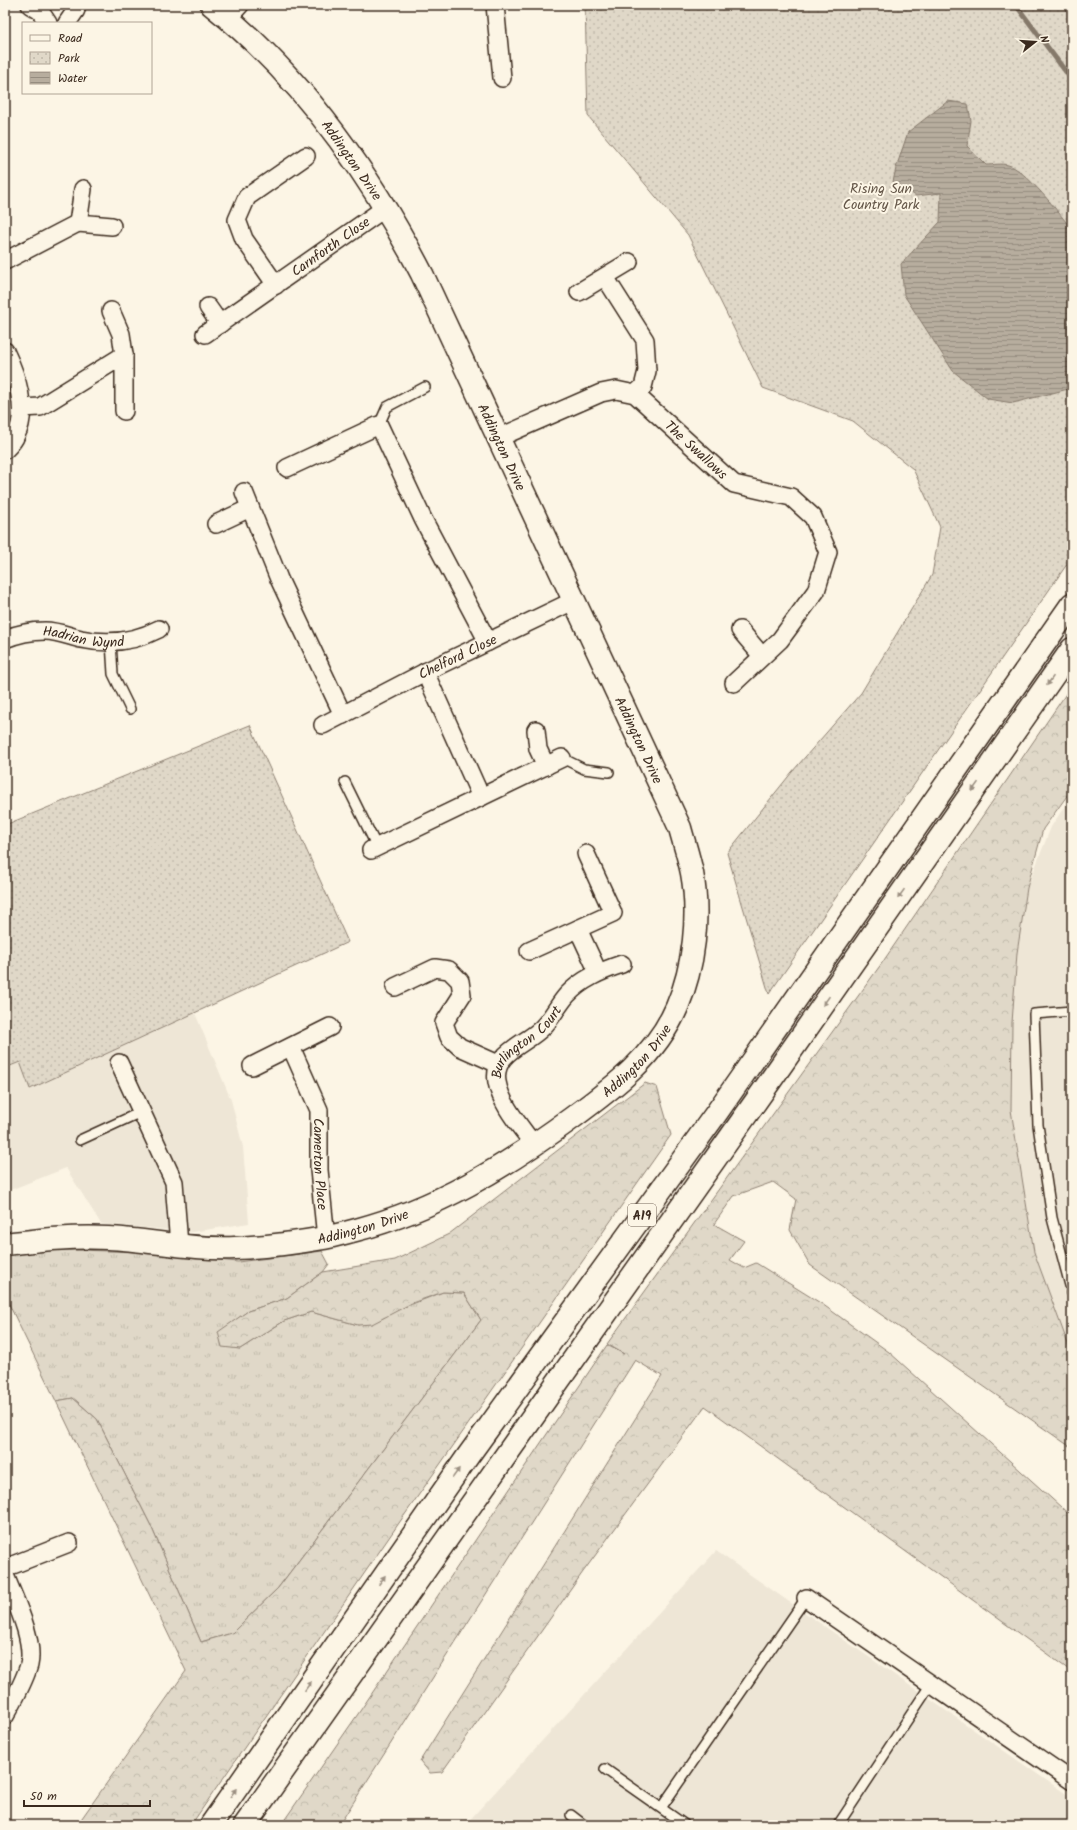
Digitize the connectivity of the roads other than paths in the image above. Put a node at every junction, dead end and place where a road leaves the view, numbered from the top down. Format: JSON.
{"nodes":[{"id":1,"x":30,"y":5,"type":"edge"},
{"id":2,"x":495,"y":5,"type":"edge"},
{"id":3,"x":226,"y":9,"type":"edge"},
{"id":4,"x":47,"y":22,"type":"edge"},
{"id":5,"x":502,"y":78,"type":"dead end"},
{"id":6,"x":306,"y":156,"type":"dead end"},
{"id":7,"x":83,"y":189,"type":"dead end"},
{"id":8,"x":385,"y":208,"type":"junction"},
{"id":9,"x":78,"y":223,"type":"junction"},
{"id":10,"x":112,"y":226,"type":"dead end"},
{"id":11,"x":5,"y":261,"type":"edge"},
{"id":12,"x":629,"y":262,"type":"dead end"},
{"id":13,"x":605,"y":277,"type":"junction"},
{"id":14,"x":276,"y":285,"type":"junction"},
{"id":15,"x":579,"y":292,"type":"dead end"},
{"id":16,"x":208,"y":307,"type":"dead end"},
{"id":17,"x":111,"y":311,"type":"dead end"},
{"id":18,"x":220,"y":324,"type":"junction"},
{"id":19,"x":205,"y":334,"type":"dead end"},
{"id":20,"x":5,"y":351,"type":"edge"},
{"id":21,"x":124,"y":356,"type":"junction"},
{"id":22,"x":425,"y":387,"type":"dead end"},
{"id":23,"x":635,"y":394,"type":"junction"},
{"id":24,"x":22,"y":408,"type":"junction"},
{"id":25,"x":124,"y":411,"type":"dead end"},
{"id":26,"x":379,"y":425,"type":"junction"},
{"id":27,"x":498,"y":438,"type":"junction"},
{"id":28,"x":5,"y":450,"type":"edge"},
{"id":29,"x":287,"y":468,"type":"dead end"},
{"id":30,"x":244,"y":492,"type":"dead end"},
{"id":31,"x":250,"y":508,"type":"junction"},
{"id":32,"x":216,"y":524,"type":"dead end"},
{"id":33,"x":573,"y":601,"type":"junction"},
{"id":34,"x":1072,"y":604,"type":"edge"},
{"id":35,"x":159,"y":629,"type":"dead end"},
{"id":36,"x":740,"y":630,"type":"dead end"},
{"id":37,"x":5,"y":639,"type":"edge"},
{"id":38,"x":111,"y":642,"type":"junction"},
{"id":39,"x":488,"y":642,"type":"junction"},
{"id":40,"x":1072,"y":649,"type":"edge"},
{"id":41,"x":762,"y":656,"type":"junction"},
{"id":42,"x":425,"y":672,"type":"junction"},
{"id":43,"x":734,"y":683,"type":"dead end"},
{"id":44,"x":130,"y":709,"type":"dead end"},
{"id":45,"x":343,"y":715,"type":"junction"},
{"id":46,"x":323,"y":725,"type":"dead end"},
{"id":47,"x":536,"y":730,"type":"dead end"},
{"id":48,"x":562,"y":758,"type":"joint"},
{"id":49,"x":546,"y":766,"type":"junction"},
{"id":50,"x":609,"y":772,"type":"dead end"},
{"id":51,"x":345,"y":782,"type":"dead end"},
{"id":52,"x":481,"y":797,"type":"junction"},
{"id":53,"x":374,"y":849,"type":"joint"},
{"id":54,"x":586,"y":854,"type":"dead end"},
{"id":55,"x":578,"y":929,"type":"junction"},
{"id":56,"x":529,"y":951,"type":"dead end"},
{"id":57,"x":622,"y":964,"type":"dead end"},
{"id":58,"x":598,"y":972,"type":"junction"},
{"id":59,"x":395,"y":987,"type":"dead end"},
{"id":60,"x":1072,"y":1011,"type":"edge"},
{"id":61,"x":330,"y":1027,"type":"dead end"},
{"id":62,"x":291,"y":1047,"type":"junction"},
{"id":63,"x":119,"y":1063,"type":"dead end"},
{"id":64,"x":498,"y":1064,"type":"junction"},
{"id":65,"x":252,"y":1066,"type":"dead end"},
{"id":66,"x":141,"y":1112,"type":"junction"},
{"id":67,"x":80,"y":1140,"type":"dead end"},
{"id":68,"x":534,"y":1145,"type":"junction"},
{"id":69,"x":326,"y":1238,"type":"junction"},
{"id":70,"x":5,"y":1244,"type":"edge"},
{"id":71,"x":179,"y":1245,"type":"junction"},
{"id":72,"x":1072,"y":1293,"type":"edge"},
{"id":73,"x":69,"y":1543,"type":"dead end"},
{"id":74,"x":5,"y":1568,"type":"edge"},
{"id":75,"x":5,"y":1575,"type":"edge"},
{"id":76,"x":806,"y":1598,"type":"joint"},
{"id":77,"x":931,"y":1684,"type":"junction"},
{"id":78,"x":10,"y":1697,"type":"edge"},
{"id":79,"x":5,"y":1716,"type":"edge"},
{"id":80,"x":605,"y":1769,"type":"dead end"},
{"id":81,"x":1072,"y":1781,"type":"edge"},
{"id":82,"x":661,"y":1808,"type":"junction"},
{"id":83,"x":570,"y":1815,"type":"dead end"},
{"id":84,"x":211,"y":1825,"type":"edge"},
{"id":85,"x":244,"y":1825,"type":"edge"},
{"id":86,"x":584,"y":1825,"type":"edge"},
{"id":87,"x":685,"y":1825,"type":"edge"},
{"id":88,"x":838,"y":1825,"type":"edge"}],
"edges":[{"from":1,"to":4,"type":"street"},
{"from":2,"to":5,"type":"street"},
{"from":3,"to":8,"type":"main road","name":"Addington Drive"},
{"from":6,"to":14,"type":"street","name":"Carnforth Close"},
{"from":7,"to":9,"type":"street"},
{"from":8,"to":14,"type":"street","name":"Carnforth Close"},
{"from":8,"to":27,"type":"main road","name":"Addington Drive"},
{"from":9,"to":10,"type":"street"},
{"from":9,"to":11,"type":"street"},
{"from":12,"to":13,"type":"street"},
{"from":13,"to":15,"type":"street"},
{"from":13,"to":23,"type":"street"},
{"from":14,"to":18,"type":"street","name":"Carnforth Close"},
{"from":16,"to":18,"type":"street"},
{"from":17,"to":21,"type":"street"},
{"from":18,"to":19,"type":"street","name":"Carnforth Close"},
{"from":20,"to":24,"type":"street"},
{"from":21,"to":24,"type":"street"},
{"from":21,"to":25,"type":"street"},
{"from":22,"to":26,"type":"lane"},
{"from":23,"to":27,"type":"street"},
{"from":23,"to":41,"type":"street","name":"The Swallows"},
{"from":24,"to":28,"type":"street"},
{"from":26,"to":29,"type":"street"},
{"from":26,"to":39,"type":"street"},
{"from":27,"to":33,"type":"main road","name":"Addington Drive"},
{"from":30,"to":31,"type":"street"},
{"from":31,"to":32,"type":"street"},
{"from":31,"to":45,"type":"street"},
{"from":33,"to":39,"type":"street","name":"Chelford Close"},
{"from":33,"to":68,"type":"main road","name":"Addington Drive"},
{"from":84,"to":34,"type":"main road","number":"A19","one_way":true},
{"from":35,"to":38,"type":"street","name":"Hadrian Wynd"},
{"from":36,"to":41,"type":"street"},
{"from":37,"to":38,"type":"street","name":"Hadrian Wynd"},
{"from":38,"to":44,"type":"lane"},
{"from":39,"to":42,"type":"street","name":"Chelford Close"},
{"from":40,"to":85,"type":"main road","number":"A19","one_way":true},
{"from":41,"to":43,"type":"street","name":"The Swallows"},
{"from":42,"to":45,"type":"street","name":"Chelford Close"},
{"from":42,"to":52,"type":"street"},
{"from":45,"to":46,"type":"street","name":"Chelford Close"},
{"from":47,"to":49,"type":"street"},
{"from":48,"to":49,"type":"street"},
{"from":48,"to":50,"type":"lane"},
{"from":49,"to":52,"type":"street"},
{"from":51,"to":53,"type":"lane"},
{"from":52,"to":53,"type":"street"},
{"from":54,"to":55,"type":"street"},
{"from":55,"to":56,"type":"street"},
{"from":55,"to":58,"type":"street"},
{"from":57,"to":58,"type":"street","name":"Burlington Court"},
{"from":58,"to":64,"type":"street","name":"Burlington Court"},
{"from":59,"to":64,"type":"street"},
{"from":60,"to":72,"type":"lane"},
{"from":61,"to":62,"type":"street"},
{"from":62,"to":65,"type":"street"},
{"from":62,"to":69,"type":"street","name":"Camerton Place"},
{"from":63,"to":66,"type":"street"},
{"from":64,"to":68,"type":"street","name":"Burlington Court"},
{"from":66,"to":67,"type":"lane"},
{"from":66,"to":71,"type":"street"},
{"from":68,"to":69,"type":"main road","name":"Addington Drive"},
{"from":69,"to":71,"type":"main road","name":"Addington Drive"},
{"from":70,"to":71,"type":"main road","name":"Addington Drive"},
{"from":73,"to":74,"type":"street"},
{"from":75,"to":78,"type":"street"},
{"from":76,"to":77,"type":"street"},
{"from":76,"to":82,"type":"lane"},
{"from":77,"to":81,"type":"street"},
{"from":77,"to":88,"type":"lane"},
{"from":78,"to":79,"type":"street"},
{"from":80,"to":82,"type":"lane"},
{"from":82,"to":87,"type":"lane"},
{"from":83,"to":86,"type":"lane"}]}
